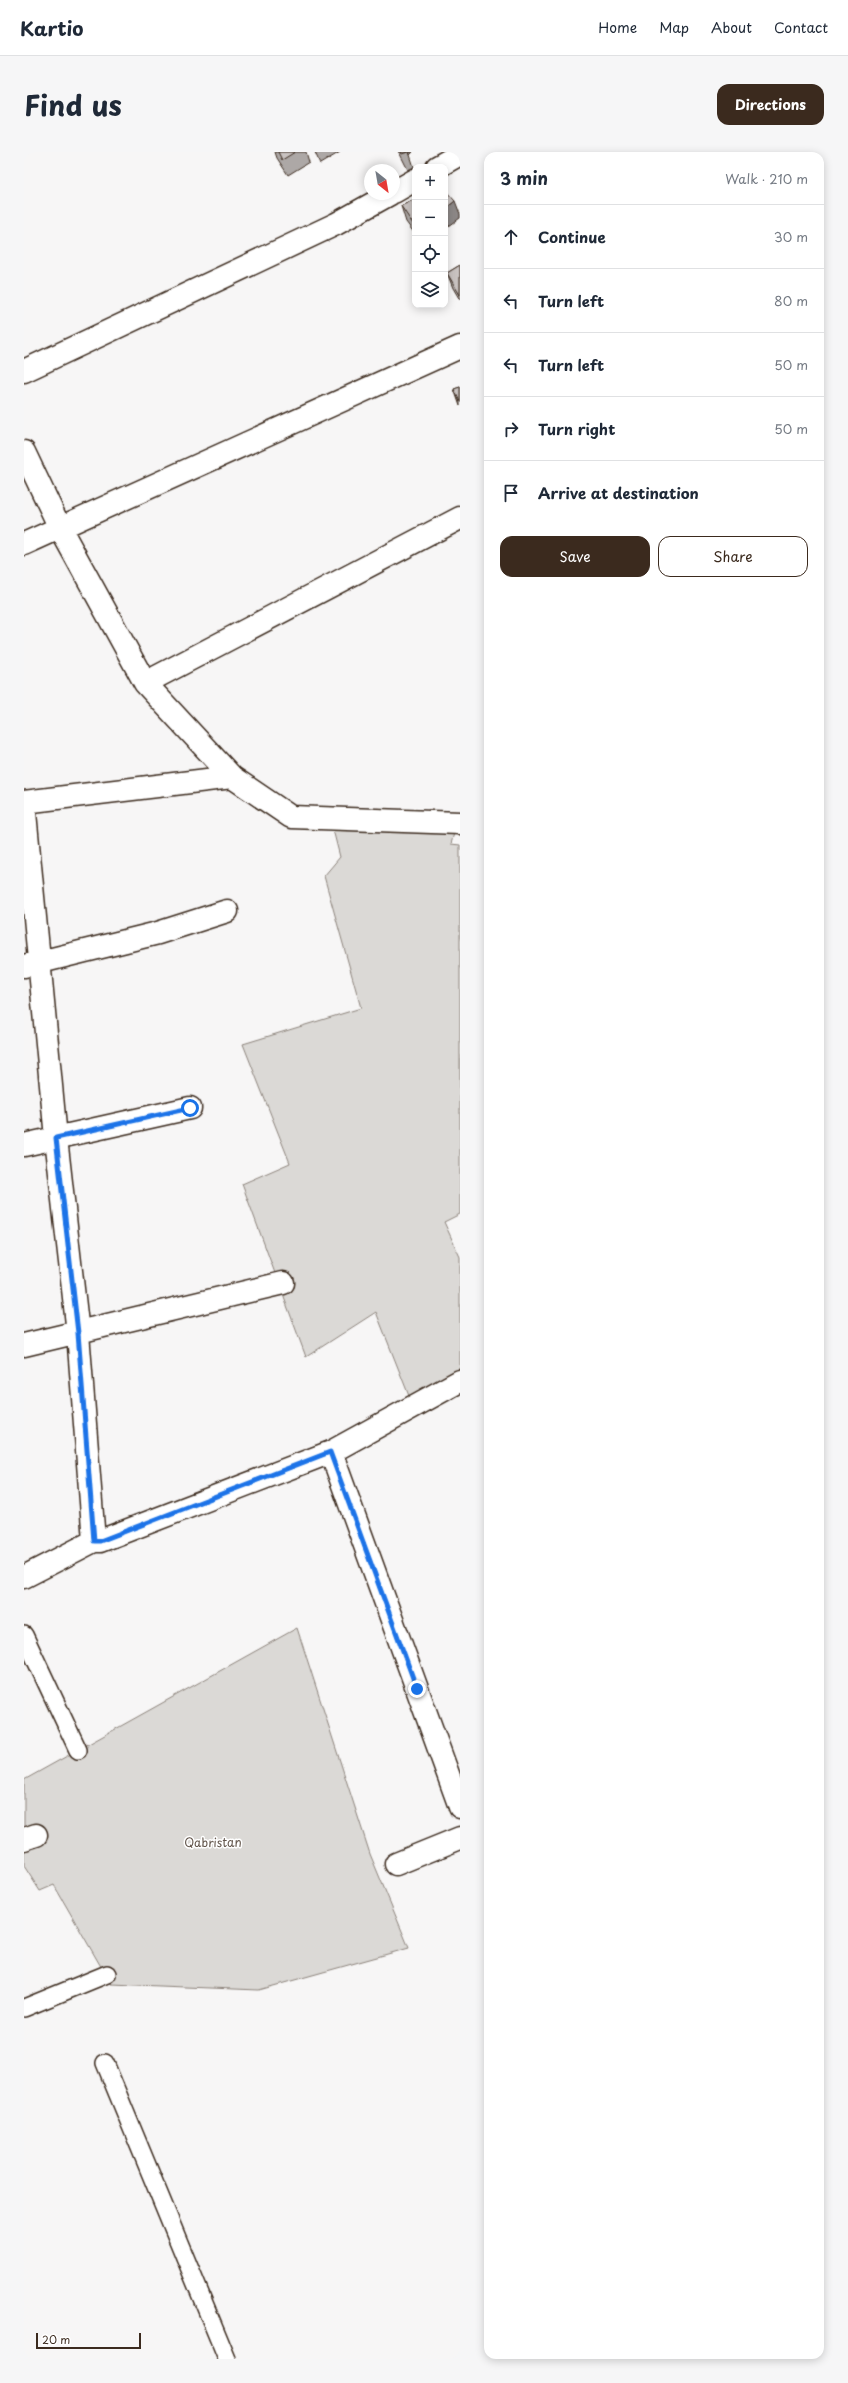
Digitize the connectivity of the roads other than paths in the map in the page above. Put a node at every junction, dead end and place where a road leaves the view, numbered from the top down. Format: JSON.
{"nodes":[{"id":1,"x":460,"y":154,"type":"edge"},
{"id":2,"x":442,"y":164,"type":"edge"},
{"id":3,"x":412,"y":182,"type":"edge"},
{"id":4,"x":400,"y":189,"type":"edge"},
{"id":5,"x":379,"y":200,"type":"edge"},
{"id":6,"x":460,"y":347,"type":"edge"},
{"id":7,"x":24,"y":371,"type":"edge"},
{"id":8,"x":24,"y":452,"type":"edge"},
{"id":9,"x":460,"y":518,"type":"edge"},
{"id":10,"x":60,"y":528,"type":"junction"},
{"id":11,"x":24,"y":544,"type":"edge"},
{"id":12,"x":145,"y":683,"type":"junction"},
{"id":13,"x":232,"y":777,"type":"junction"},
{"id":14,"x":24,"y":802,"type":"edge"},
{"id":15,"x":460,"y":822,"type":"edge"},
{"id":16,"x":227,"y":910,"type":"dead end"},
{"id":17,"x":31,"y":964,"type":"edge"},
{"id":18,"x":190,"y":1108,"type":"dead end"},
{"id":19,"x":56,"y":1138,"type":"junction"},
{"id":20,"x":24,"y":1145,"type":"edge"},
{"id":21,"x":283,"y":1283,"type":"dead end"},
{"id":22,"x":78,"y":1333,"type":"junction"},
{"id":23,"x":24,"y":1346,"type":"edge"},
{"id":24,"x":459,"y":1384,"type":"edge"},
{"id":25,"x":330,"y":1452,"type":"junction"},
{"id":26,"x":94,"y":1541,"type":"junction"},
{"id":27,"x":24,"y":1577,"type":"edge"},
{"id":28,"x":24,"y":1635,"type":"edge"},
{"id":29,"x":78,"y":1750,"type":"dead end"},
{"id":30,"x":460,"y":1807,"type":"edge"},
{"id":31,"x":460,"y":1838,"type":"edge"},
{"id":32,"x":396,"y":1864,"type":"dead end"},
{"id":33,"x":107,"y":1974,"type":"dead end"},
{"id":34,"x":24,"y":2008,"type":"edge"},
{"id":35,"x":105,"y":2064,"type":"dead end"},
{"id":36,"x":227,"y":2359,"type":"edge"}],
"edges":[{"from":1,"to":2,"type":"street"},
{"from":3,"to":4,"type":"street"},
{"from":5,"to":7,"type":"street"},
{"from":6,"to":10,"type":"street"},
{"from":8,"to":10,"type":"street"},
{"from":9,"to":12,"type":"street"},
{"from":10,"to":11,"type":"street"},
{"from":10,"to":12,"type":"street"},
{"from":12,"to":13,"type":"street"},
{"from":13,"to":14,"type":"street"},
{"from":13,"to":15,"type":"street"},
{"from":14,"to":17,"type":"street"},
{"from":16,"to":17,"type":"street"},
{"from":17,"to":19,"type":"street"},
{"from":18,"to":19,"type":"street"},
{"from":19,"to":20,"type":"street"},
{"from":19,"to":22,"type":"street"},
{"from":21,"to":22,"type":"street"},
{"from":22,"to":23,"type":"street"},
{"from":22,"to":26,"type":"street"},
{"from":24,"to":25,"type":"street"},
{"from":25,"to":26,"type":"street"},
{"from":25,"to":30,"type":"street"},
{"from":26,"to":27,"type":"street"},
{"from":28,"to":29,"type":"lane"},
{"from":31,"to":32,"type":"street"},
{"from":33,"to":34,"type":"lane"},
{"from":35,"to":36,"type":"lane"}]}
